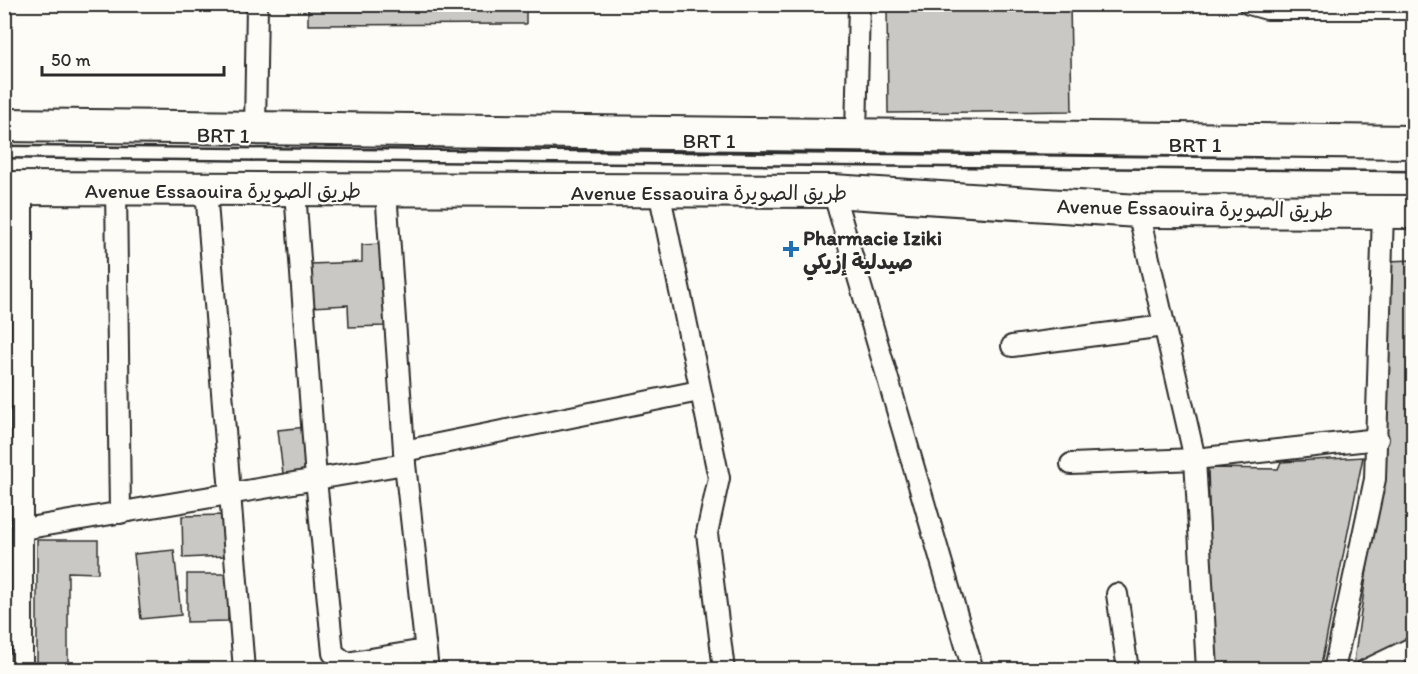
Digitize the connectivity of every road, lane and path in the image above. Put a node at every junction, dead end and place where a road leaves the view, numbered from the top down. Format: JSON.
{"nodes":[{"id":1,"x":257,"y":4,"type":"edge"},
{"id":2,"x":860,"y":4,"type":"edge"},
{"id":3,"x":1249,"y":4,"type":"edge"},
{"id":4,"x":1375,"y":7,"type":"edge"},
{"id":5,"x":1413,"y":9,"type":"edge"},
{"id":6,"x":255,"y":129,"type":"junction"},
{"id":7,"x":5,"y":132,"type":"edge"},
{"id":8,"x":856,"y":134,"type":"junction"},
{"id":9,"x":1413,"y":142,"type":"edge"},
{"id":10,"x":1413,"y":165,"type":"edge"},
{"id":11,"x":13,"y":188,"type":"edge"},
{"id":12,"x":116,"y":189,"type":"junction"},
{"id":13,"x":206,"y":190,"type":"junction"},
{"id":14,"x":833,"y":190,"type":"junction"},
{"id":15,"x":295,"y":191,"type":"junction"},
{"id":16,"x":386,"y":191,"type":"junction"},
{"id":17,"x":659,"y":191,"type":"junction"},
{"id":18,"x":1138,"y":211,"type":"junction"},
{"id":19,"x":1383,"y":212,"type":"junction"},
{"id":20,"x":1413,"y":212,"type":"edge"},
{"id":21,"x":1164,"y":326,"type":"junction"},
{"id":22,"x":1012,"y":346,"type":"dead end"},
{"id":23,"x":699,"y":391,"type":"junction"},
{"id":24,"x":1378,"y":439,"type":"junction"},
{"id":25,"x":404,"y":458,"type":"junction"},
{"id":26,"x":1195,"y":459,"type":"junction"},
{"id":27,"x":1071,"y":464,"type":"dead end"},
{"id":28,"x":316,"y":479,"type":"junction"},
{"id":29,"x":232,"y":494,"type":"junction"},
{"id":30,"x":120,"y":513,"type":"junction"},
{"id":31,"x":23,"y":529,"type":"junction"},
{"id":32,"x":1117,"y":594,"type":"dead end"},
{"id":33,"x":1413,"y":647,"type":"edge"},
{"id":34,"x":426,"y":660,"type":"edge"},
{"id":35,"x":22,"y":669,"type":"edge"},
{"id":36,"x":244,"y":669,"type":"edge"},
{"id":37,"x":724,"y":669,"type":"edge"},
{"id":38,"x":973,"y":669,"type":"edge"},
{"id":39,"x":1128,"y":669,"type":"edge"},
{"id":40,"x":1207,"y":669,"type":"edge"},
{"id":41,"x":1334,"y":669,"type":"edge"},
{"id":42,"x":1366,"y":669,"type":"edge"}],
"edges":[{"from":1,"to":6,"type":"street"},
{"from":2,"to":8,"type":"street"},
{"from":3,"to":4,"type":"street"},
{"from":4,"to":5,"type":"street"},
{"from":6,"to":7,"type":"main road"},
{"from":6,"to":8,"type":"main road"},
{"from":7,"to":10,"type":"lane","name":"BRT 1"},
{"from":8,"to":9,"type":"main road"},
{"from":11,"to":12,"type":"main road","name":"Avenue Essaouira طريق الصويرة"},
{"from":11,"to":31,"type":"street"},
{"from":12,"to":13,"type":"main road","name":"Avenue Essaouira طريق الصويرة"},
{"from":12,"to":30,"type":"street"},
{"from":13,"to":15,"type":"main road","name":"Avenue Essaouira طريق الصويرة"},
{"from":13,"to":29,"type":"street"},
{"from":14,"to":17,"type":"main road","name":"Avenue Essaouira طريق الصويرة"},
{"from":14,"to":18,"type":"main road","name":"Avenue Essaouira طريق الصويرة"},
{"from":14,"to":38,"type":"street"},
{"from":15,"to":16,"type":"main road","name":"Avenue Essaouira طريق الصويرة"},
{"from":15,"to":28,"type":"street"},
{"from":16,"to":17,"type":"main road","name":"Avenue Essaouira طريق الصويرة"},
{"from":16,"to":25,"type":"street"},
{"from":17,"to":23,"type":"street"},
{"from":18,"to":19,"type":"main road","name":"Avenue Essaouira طريق الصويرة"},
{"from":18,"to":21,"type":"street"},
{"from":19,"to":20,"type":"main road","name":"Avenue Essaouira طريق الصويرة"},
{"from":19,"to":24,"type":"street"},
{"from":21,"to":22,"type":"street"},
{"from":21,"to":26,"type":"street"},
{"from":23,"to":25,"type":"street"},
{"from":23,"to":37,"type":"street"},
{"from":24,"to":26,"type":"street"},
{"from":24,"to":41,"type":"street"},
{"from":25,"to":28,"type":"street"},
{"from":25,"to":34,"type":"street"},
{"from":26,"to":27,"type":"street"},
{"from":26,"to":40,"type":"street"},
{"from":28,"to":29,"type":"street"},
{"from":28,"to":34,"type":"street"},
{"from":29,"to":30,"type":"street"},
{"from":29,"to":36,"type":"street"},
{"from":30,"to":31,"type":"street"},
{"from":31,"to":35,"type":"street"},
{"from":32,"to":39,"type":"street"},
{"from":33,"to":42,"type":"street"}]}
